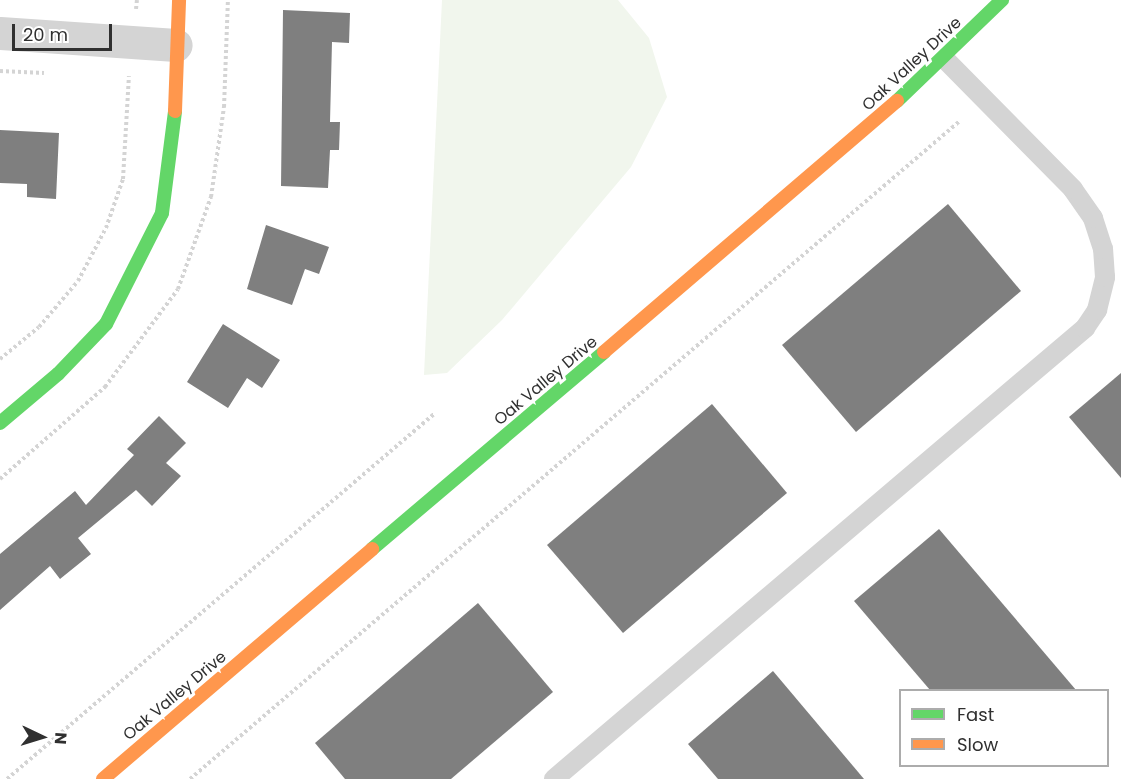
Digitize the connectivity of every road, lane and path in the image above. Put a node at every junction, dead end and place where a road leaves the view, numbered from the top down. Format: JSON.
{"nodes":[{"id":1,"x":179,"y":0,"type":"edge"},
{"id":2,"x":1002,"y":0,"type":"edge"},
{"id":3,"x":0,"y":33,"type":"edge"},
{"id":4,"x":176,"y":45,"type":"junction"},
{"id":5,"x":945,"y":59,"type":"junction"},
{"id":6,"x":129,"y":76,"type":"dead end"},
{"id":7,"x":960,"y":121,"type":"dead end"},
{"id":8,"x":0,"y":359,"type":"edge"},
{"id":9,"x":434,"y":414,"type":"dead end"},
{"id":10,"x":0,"y":423,"type":"edge"},
{"id":11,"x":7,"y":779,"type":"edge"},
{"id":12,"x":103,"y":779,"type":"edge"},
{"id":13,"x":190,"y":779,"type":"edge"},
{"id":14,"x":554,"y":779,"type":"edge"}],
"edges":[{"from":1,"to":4,"type":"street"},
{"from":2,"to":5,"type":"street","name":"Oak Valley Drive"},
{"from":3,"to":4,"type":"street"},
{"from":4,"to":10,"type":"street"},
{"from":5,"to":12,"type":"street","name":"Oak Valley Drive"},
{"from":5,"to":14,"type":"lane"},
{"from":6,"to":8,"type":"path"},
{"from":7,"to":13,"type":"path"},
{"from":9,"to":11,"type":"path"}]}
